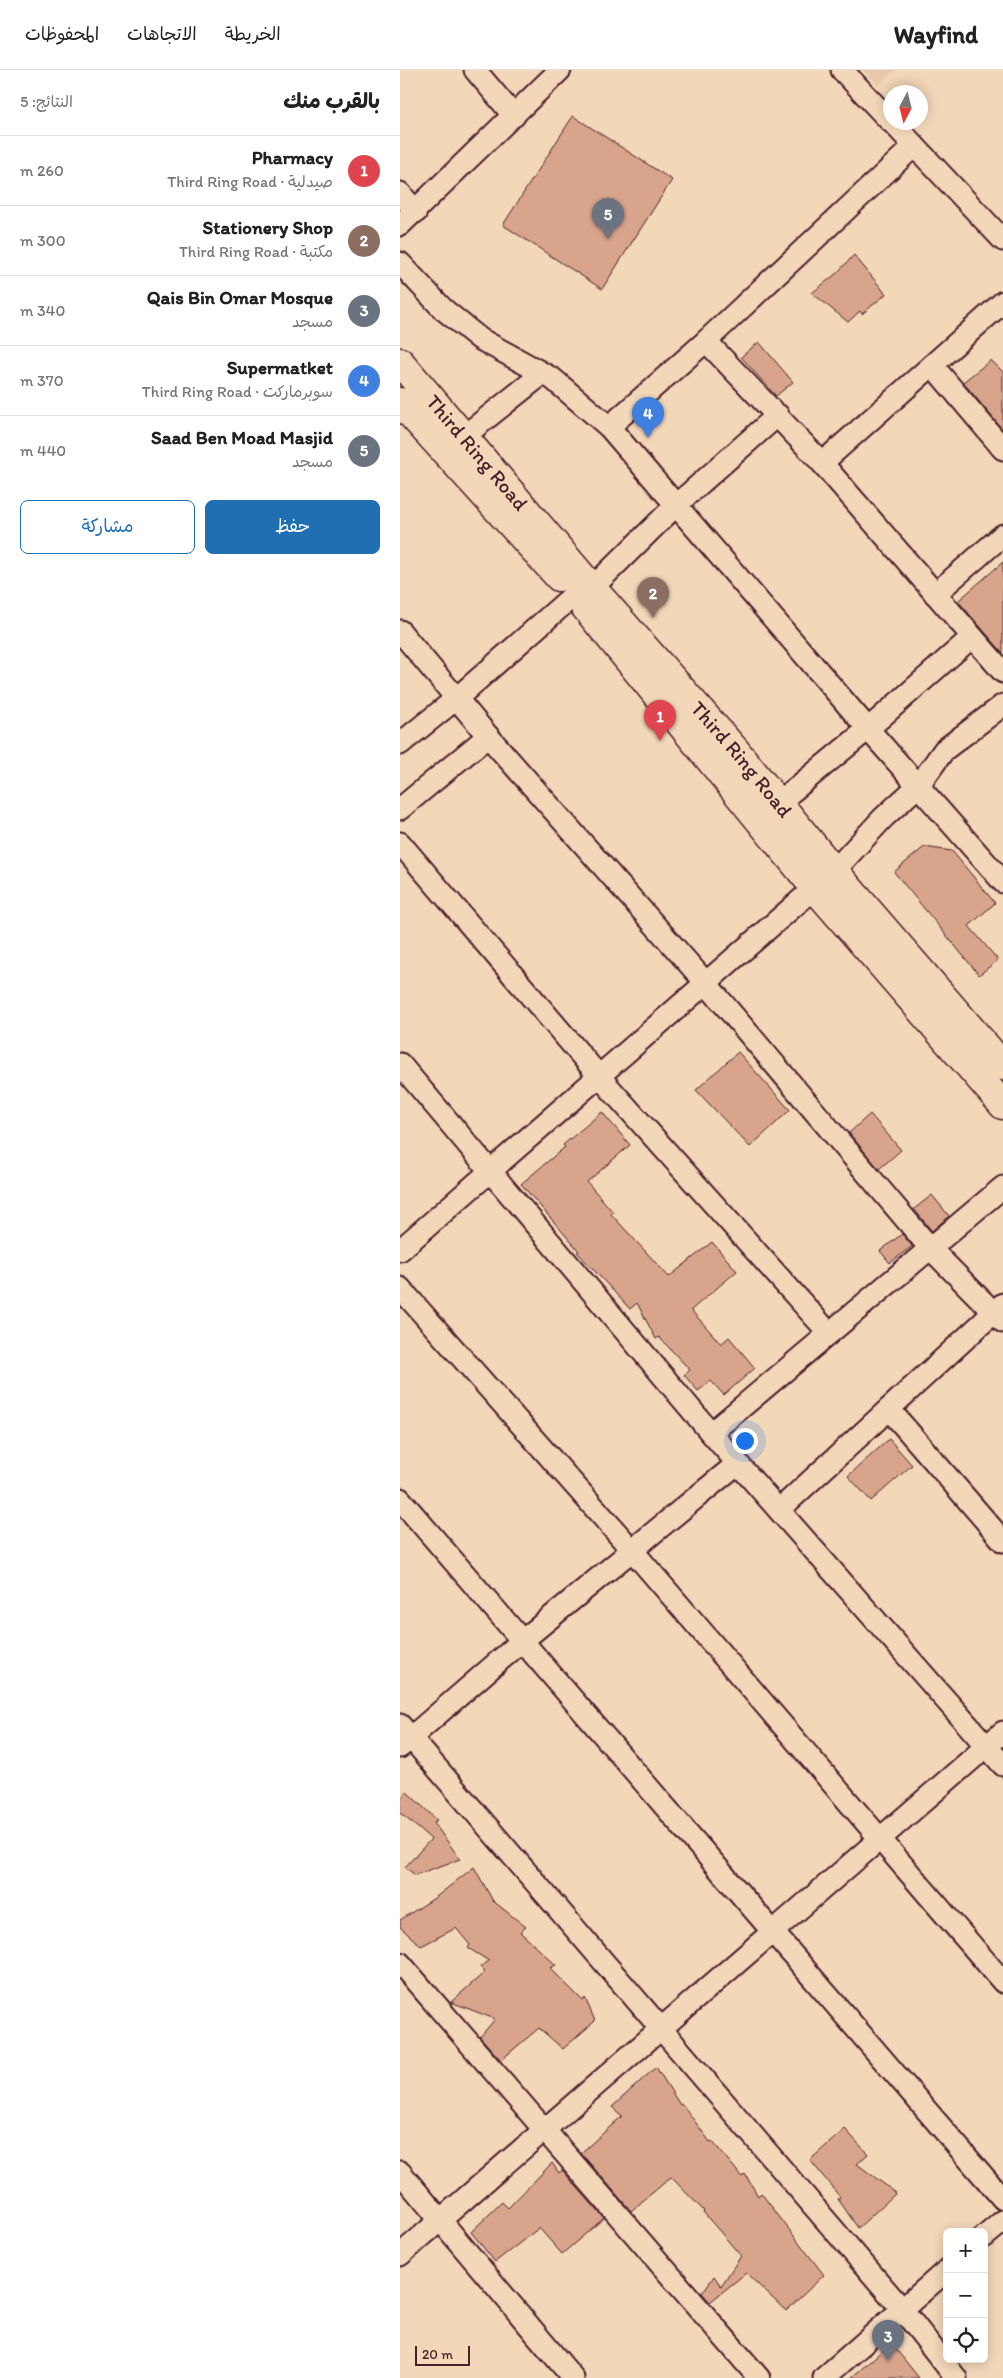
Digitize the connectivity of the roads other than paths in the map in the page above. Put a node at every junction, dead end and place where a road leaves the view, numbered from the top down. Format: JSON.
{"nodes":[{"id":1,"x":475,"y":70,"type":"edge"},
{"id":2,"x":560,"y":70,"type":"edge"},
{"id":3,"x":842,"y":70,"type":"edge"},
{"id":4,"x":883,"y":114,"type":"edge"},
{"id":5,"x":514,"y":116,"type":"junction"},
{"id":6,"x":899,"y":130,"type":"edge"},
{"id":7,"x":914,"y":146,"type":"junction"},
{"id":8,"x":400,"y":193,"type":"edge"},
{"id":9,"x":408,"y":218,"type":"edge"},
{"id":10,"x":1003,"y":240,"type":"edge"},
{"id":11,"x":400,"y":263,"type":"edge"},
{"id":12,"x":1003,"y":302,"type":"edge"},
{"id":13,"x":706,"y":342,"type":"junction"},
{"id":14,"x":400,"y":362,"type":"edge"},
{"id":15,"x":933,"y":366,"type":"junction"},
{"id":16,"x":542,"y":374,"type":"junction"},
{"id":17,"x":400,"y":402,"type":"edge"},
{"id":18,"x":778,"y":415,"type":"junction"},
{"id":19,"x":609,"y":427,"type":"junction"},
{"id":20,"x":464,"y":437,"type":"junction"},
{"id":21,"x":1003,"y":449,"type":"edge"},
{"id":22,"x":822,"y":463,"type":"junction"},
{"id":23,"x":675,"y":506,"type":"junction"},
{"id":24,"x":1003,"y":535,"type":"edge"},
{"id":25,"x":583,"y":591,"type":"junction"},
{"id":26,"x":935,"y":594,"type":"junction"},
{"id":27,"x":400,"y":631,"type":"edge"},
{"id":28,"x":972,"y":637,"type":"junction"},
{"id":29,"x":1003,"y":672,"type":"edge"},
{"id":30,"x":457,"y":698,"type":"junction"},
{"id":31,"x":1003,"y":705,"type":"edge"},
{"id":32,"x":868,"y":729,"type":"junction"},
{"id":33,"x":488,"y":736,"type":"junction"},
{"id":34,"x":400,"y":744,"type":"edge"},
{"id":35,"x":919,"y":784,"type":"junction"},
{"id":36,"x":778,"y":803,"type":"junction"},
{"id":37,"x":400,"y":809,"type":"edge"},
{"id":38,"x":400,"y":844,"type":"edge"},
{"id":39,"x":825,"y":880,"type":"junction"},
{"id":40,"x":1003,"y":882,"type":"edge"},
{"id":41,"x":705,"y":982,"type":"junction"},
{"id":42,"x":400,"y":1064,"type":"edge"},
{"id":43,"x":1003,"y":1066,"type":"edge"},
{"id":44,"x":598,"y":1075,"type":"junction"},
{"id":45,"x":1003,"y":1105,"type":"edge"},
{"id":46,"x":491,"y":1169,"type":"junction"},
{"id":47,"x":1003,"y":1187,"type":"edge"},
{"id":48,"x":930,"y":1248,"type":"junction"},
{"id":49,"x":400,"y":1250,"type":"edge"},
{"id":50,"x":400,"y":1288,"type":"edge"},
{"id":51,"x":1000,"y":1312,"type":"edge"},
{"id":52,"x":829,"y":1334,"type":"junction"},
{"id":53,"x":888,"y":1409,"type":"junction"},
{"id":54,"x":711,"y":1433,"type":"junction"},
{"id":55,"x":738,"y":1463,"type":"junction"},
{"id":56,"x":400,"y":1499,"type":"edge"},
{"id":57,"x":779,"y":1510,"type":"junction"},
{"id":58,"x":1003,"y":1541,"type":"edge"},
{"id":59,"x":632,"y":1550,"type":"junction"},
{"id":60,"x":522,"y":1641,"type":"junction"},
{"id":61,"x":1003,"y":1732,"type":"edge"},
{"id":62,"x":404,"y":1737,"type":"edge"},
{"id":63,"x":986,"y":1746,"type":"junction"},
{"id":64,"x":1003,"y":1765,"type":"edge"},
{"id":65,"x":880,"y":1839,"type":"junction"},
{"id":66,"x":773,"y":1932,"type":"junction"},
{"id":67,"x":400,"y":1963,"type":"edge"},
{"id":68,"x":1003,"y":1982,"type":"edge"},
{"id":69,"x":661,"y":2029,"type":"junction"},
{"id":70,"x":544,"y":2130,"type":"junction"},
{"id":71,"x":400,"y":2172,"type":"edge"},
{"id":72,"x":1003,"y":2198,"type":"edge"},
{"id":73,"x":441,"y":2220,"type":"junction"},
{"id":74,"x":1003,"y":2220,"type":"edge"},
{"id":75,"x":988,"y":2233,"type":"edge"},
{"id":76,"x":400,"y":2255,"type":"edge"},
{"id":77,"x":944,"y":2273,"type":"edge"},
{"id":78,"x":902,"y":2309,"type":"junction"},
{"id":79,"x":573,"y":2378,"type":"edge"},
{"id":80,"x":759,"y":2378,"type":"edge"},
{"id":81,"x":824,"y":2378,"type":"edge"},
{"id":82,"x":956,"y":2378,"type":"edge"}],
"edges":[{"from":1,"to":5,"type":"street"},
{"from":2,"to":5,"type":"street"},
{"from":3,"to":4,"type":"street"},
{"from":5,"to":9,"type":"street"},
{"from":6,"to":7,"type":"street"},
{"from":7,"to":10,"type":"street"},
{"from":7,"to":13,"type":"street"},
{"from":8,"to":9,"type":"street"},
{"from":11,"to":16,"type":"street"},
{"from":12,"to":15,"type":"street"},
{"from":13,"to":18,"type":"street"},
{"from":13,"to":19,"type":"street"},
{"from":14,"to":20,"type":"highway","name":"Third Ring Road"},
{"from":15,"to":21,"type":"street"},
{"from":15,"to":22,"type":"street"},
{"from":16,"to":19,"type":"street"},
{"from":16,"to":20,"type":"street"},
{"from":17,"to":25,"type":"highway","name":"Third Ring Road"},
{"from":18,"to":22,"type":"street"},
{"from":18,"to":23,"type":"street"},
{"from":19,"to":23,"type":"street"},
{"from":20,"to":25,"type":"highway","name":"Third Ring Road"},
{"from":22,"to":26,"type":"street"},
{"from":23,"to":25,"type":"street"},
{"from":23,"to":32,"type":"street"},
{"from":24,"to":26,"type":"street"},
{"from":25,"to":30,"type":"street"},
{"from":25,"to":36,"type":"highway","name":"Third Ring Road"},
{"from":25,"to":39,"type":"highway","name":"Third Ring Road"},
{"from":26,"to":28,"type":"street"},
{"from":27,"to":30,"type":"street"},
{"from":28,"to":29,"type":"street"},
{"from":28,"to":32,"type":"street"},
{"from":30,"to":33,"type":"street"},
{"from":30,"to":34,"type":"street"},
{"from":31,"to":35,"type":"street"},
{"from":32,"to":35,"type":"street"},
{"from":32,"to":36,"type":"street"},
{"from":33,"to":37,"type":"street"},
{"from":33,"to":41,"type":"street"},
{"from":35,"to":39,"type":"street"},
{"from":35,"to":40,"type":"street"},
{"from":36,"to":39,"type":"highway","name":"Third Ring Road"},
{"from":38,"to":44,"type":"street"},
{"from":39,"to":41,"type":"street"},
{"from":39,"to":43,"type":"highway","name":"Third Ring Road"},
{"from":39,"to":45,"type":"highway","name":"Third Ring Road"},
{"from":41,"to":44,"type":"street"},
{"from":41,"to":48,"type":"street"},
{"from":42,"to":46,"type":"street"},
{"from":44,"to":46,"type":"street"},
{"from":44,"to":52,"type":"street"},
{"from":46,"to":49,"type":"street"},
{"from":46,"to":54,"type":"street"},
{"from":47,"to":48,"type":"street"},
{"from":48,"to":51,"type":"street"},
{"from":48,"to":52,"type":"street"},
{"from":50,"to":59,"type":"street"},
{"from":51,"to":53,"type":"street"},
{"from":52,"to":54,"type":"street"},
{"from":53,"to":57,"type":"street"},
{"from":53,"to":58,"type":"street"},
{"from":54,"to":55,"type":"street"},
{"from":55,"to":57,"type":"street"},
{"from":55,"to":59,"type":"street"},
{"from":56,"to":60,"type":"street"},
{"from":57,"to":63,"type":"street"},
{"from":59,"to":60,"type":"street"},
{"from":59,"to":65,"type":"street"},
{"from":60,"to":62,"type":"street"},
{"from":60,"to":66,"type":"street"},
{"from":61,"to":63,"type":"street"},
{"from":62,"to":69,"type":"street"},
{"from":63,"to":64,"type":"street"},
{"from":63,"to":65,"type":"street"},
{"from":65,"to":66,"type":"street"},
{"from":65,"to":68,"type":"street"},
{"from":66,"to":69,"type":"street"},
{"from":66,"to":72,"type":"street"},
{"from":67,"to":70,"type":"street"},
{"from":69,"to":70,"type":"street"},
{"from":69,"to":78,"type":"street"},
{"from":70,"to":73,"type":"street"},
{"from":70,"to":80,"type":"street"},
{"from":71,"to":73,"type":"street"},
{"from":73,"to":76,"type":"street"},
{"from":73,"to":79,"type":"street"},
{"from":74,"to":75,"type":"street"},
{"from":77,"to":78,"type":"street"},
{"from":78,"to":81,"type":"street"},
{"from":78,"to":82,"type":"street"}]}
